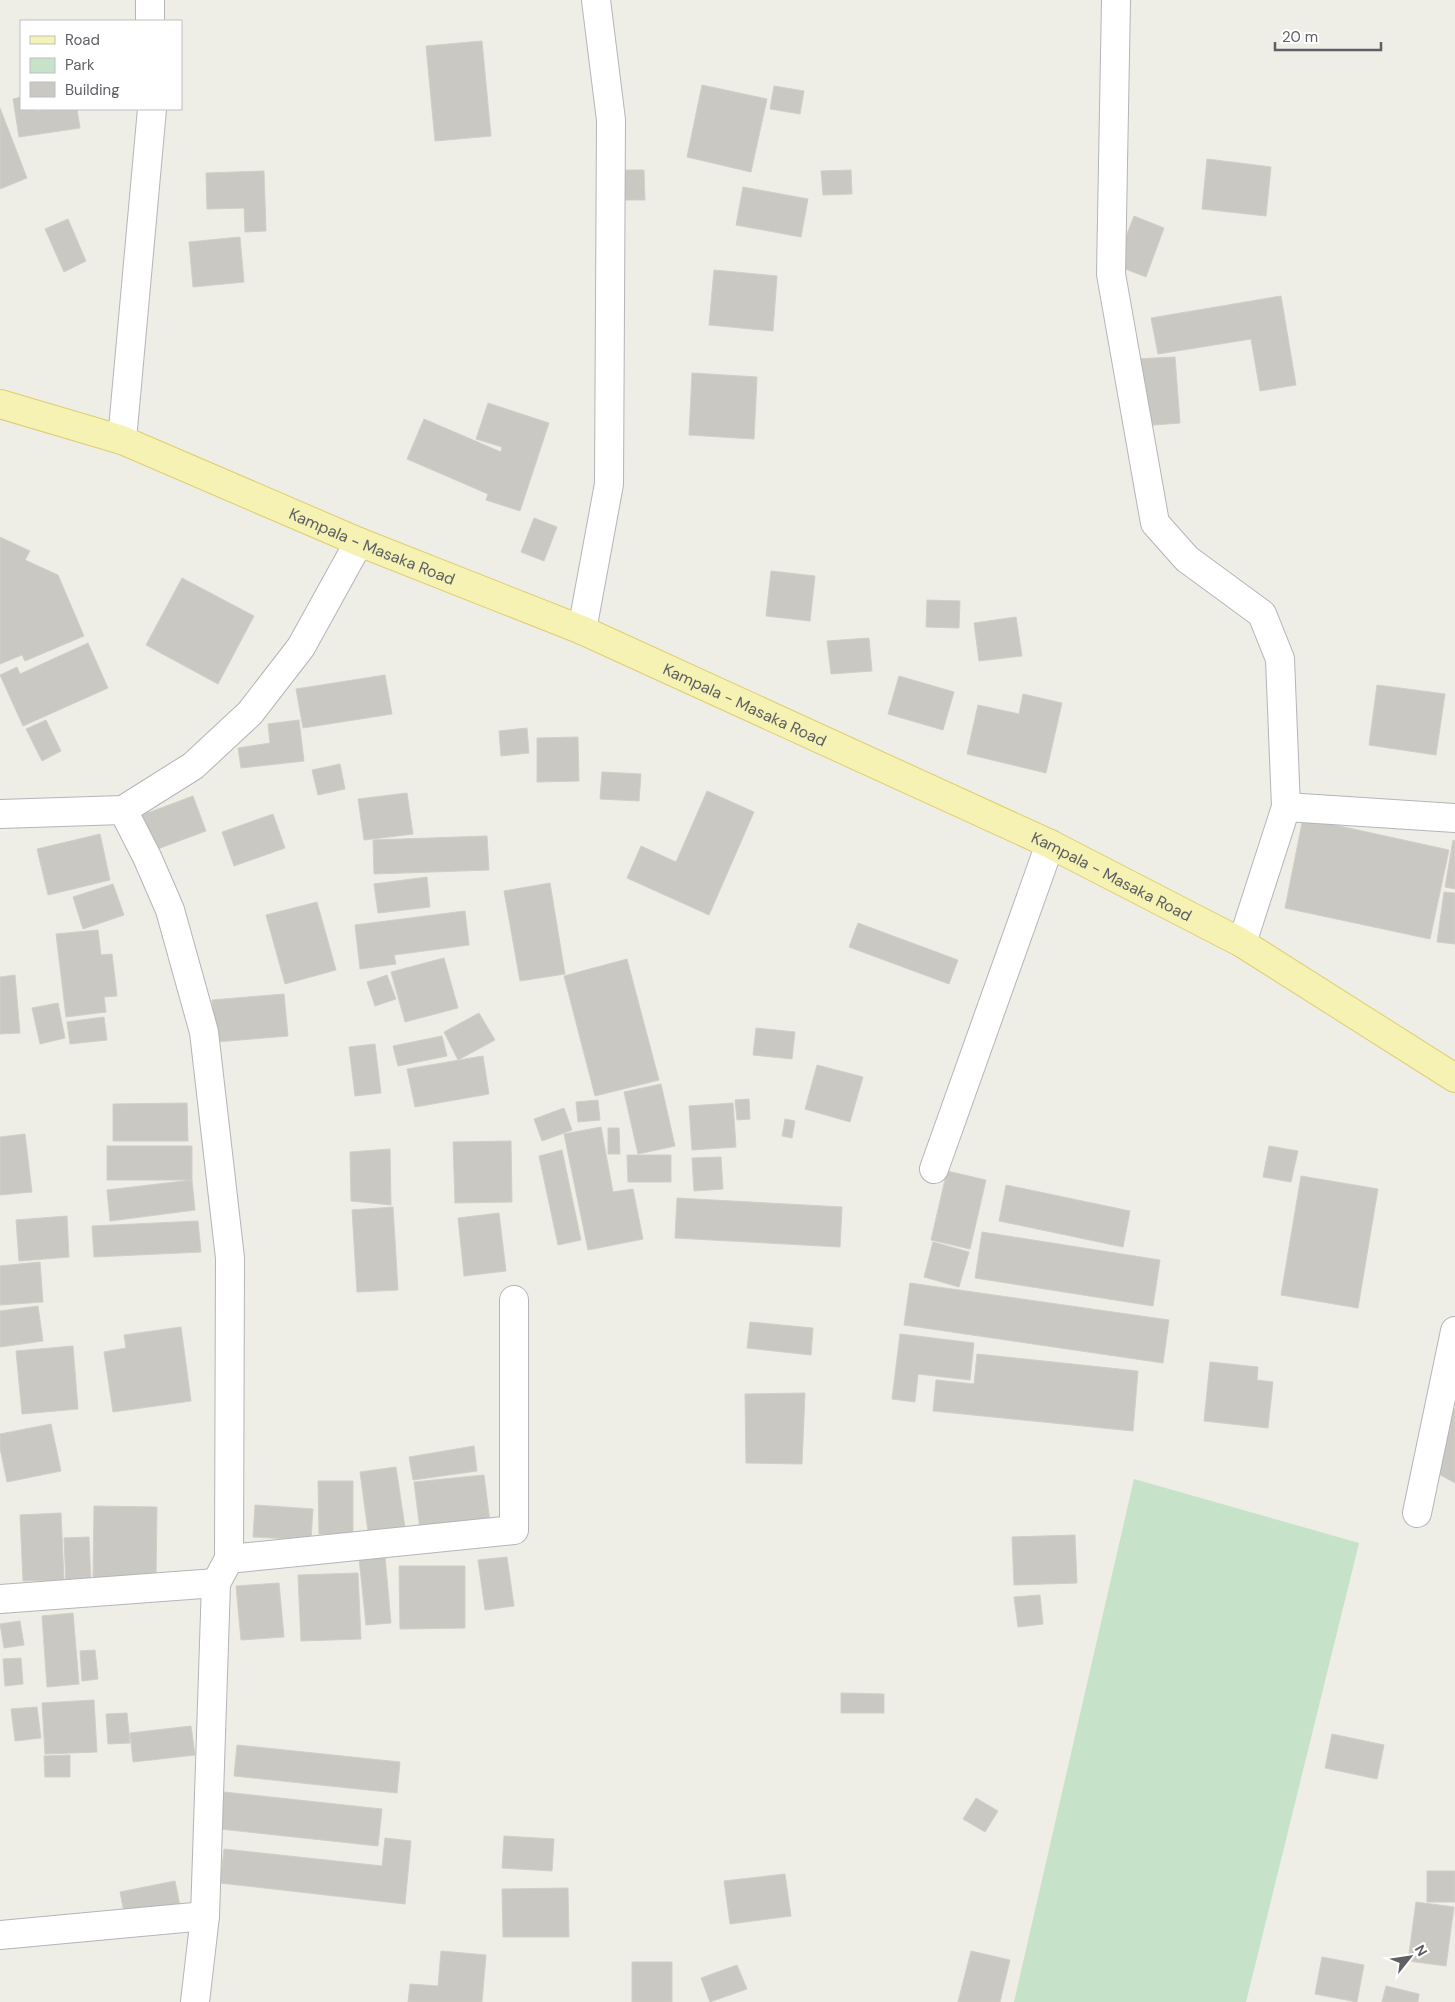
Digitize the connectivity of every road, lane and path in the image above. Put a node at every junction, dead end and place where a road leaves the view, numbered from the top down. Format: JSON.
{"nodes":[{"id":1,"x":150,"y":0,"type":"edge"},
{"id":2,"x":596,"y":0,"type":"edge"},
{"id":3,"x":1116,"y":0,"type":"edge"},
{"id":4,"x":150,"y":20,"type":"edge"},
{"id":5,"x":152,"y":110,"type":"edge"},
{"id":6,"x":0,"y":404,"type":"edge"},
{"id":7,"x":122,"y":440,"type":"junction"},
{"id":8,"x":359,"y":542,"type":"junction"},
{"id":9,"x":582,"y":630,"type":"junction"},
{"id":10,"x":1286,"y":807,"type":"junction"},
{"id":11,"x":123,"y":810,"type":"junction"},
{"id":12,"x":0,"y":814,"type":"edge"},
{"id":13,"x":1455,"y":818,"type":"edge"},
{"id":14,"x":1050,"y":844,"type":"junction"},
{"id":15,"x":1242,"y":944,"type":"junction"},
{"id":16,"x":1455,"y":1078,"type":"edge"},
{"id":17,"x":934,"y":1169,"type":"dead end"},
{"id":18,"x":514,"y":1300,"type":"dead end"},
{"id":19,"x":1455,"y":1331,"type":"edge"},
{"id":20,"x":1417,"y":1513,"type":"dead end"},
{"id":21,"x":229,"y":1558,"type":"junction"},
{"id":22,"x":216,"y":1583,"type":"junction"},
{"id":23,"x":0,"y":1599,"type":"edge"},
{"id":24,"x":206,"y":1916,"type":"junction"},
{"id":25,"x":0,"y":1935,"type":"edge"},
{"id":26,"x":195,"y":2002,"type":"edge"}],
"edges":[{"from":1,"to":4,"type":"street"},
{"from":2,"to":9,"type":"street"},
{"from":3,"to":10,"type":"street"},
{"from":5,"to":7,"type":"street"},
{"from":6,"to":7,"type":"main road","name":"Kampala - Masaka Road"},
{"from":7,"to":8,"type":"main road","name":"Kampala - Masaka Road"},
{"from":8,"to":9,"type":"main road","name":"Kampala - Masaka Road"},
{"from":8,"to":11,"type":"street"},
{"from":9,"to":14,"type":"main road","name":"Kampala - Masaka Road"},
{"from":10,"to":13,"type":"street"},
{"from":10,"to":15,"type":"street"},
{"from":11,"to":12,"type":"street"},
{"from":11,"to":21,"type":"street"},
{"from":14,"to":15,"type":"main road","name":"Kampala - Masaka Road"},
{"from":14,"to":17,"type":"street"},
{"from":15,"to":16,"type":"main road","name":"Kampala - Masaka Road"},
{"from":18,"to":21,"type":"street"},
{"from":19,"to":20,"type":"street"},
{"from":21,"to":22,"type":"street"},
{"from":22,"to":23,"type":"street"},
{"from":22,"to":24,"type":"street"},
{"from":24,"to":25,"type":"street"},
{"from":24,"to":26,"type":"street"}]}
